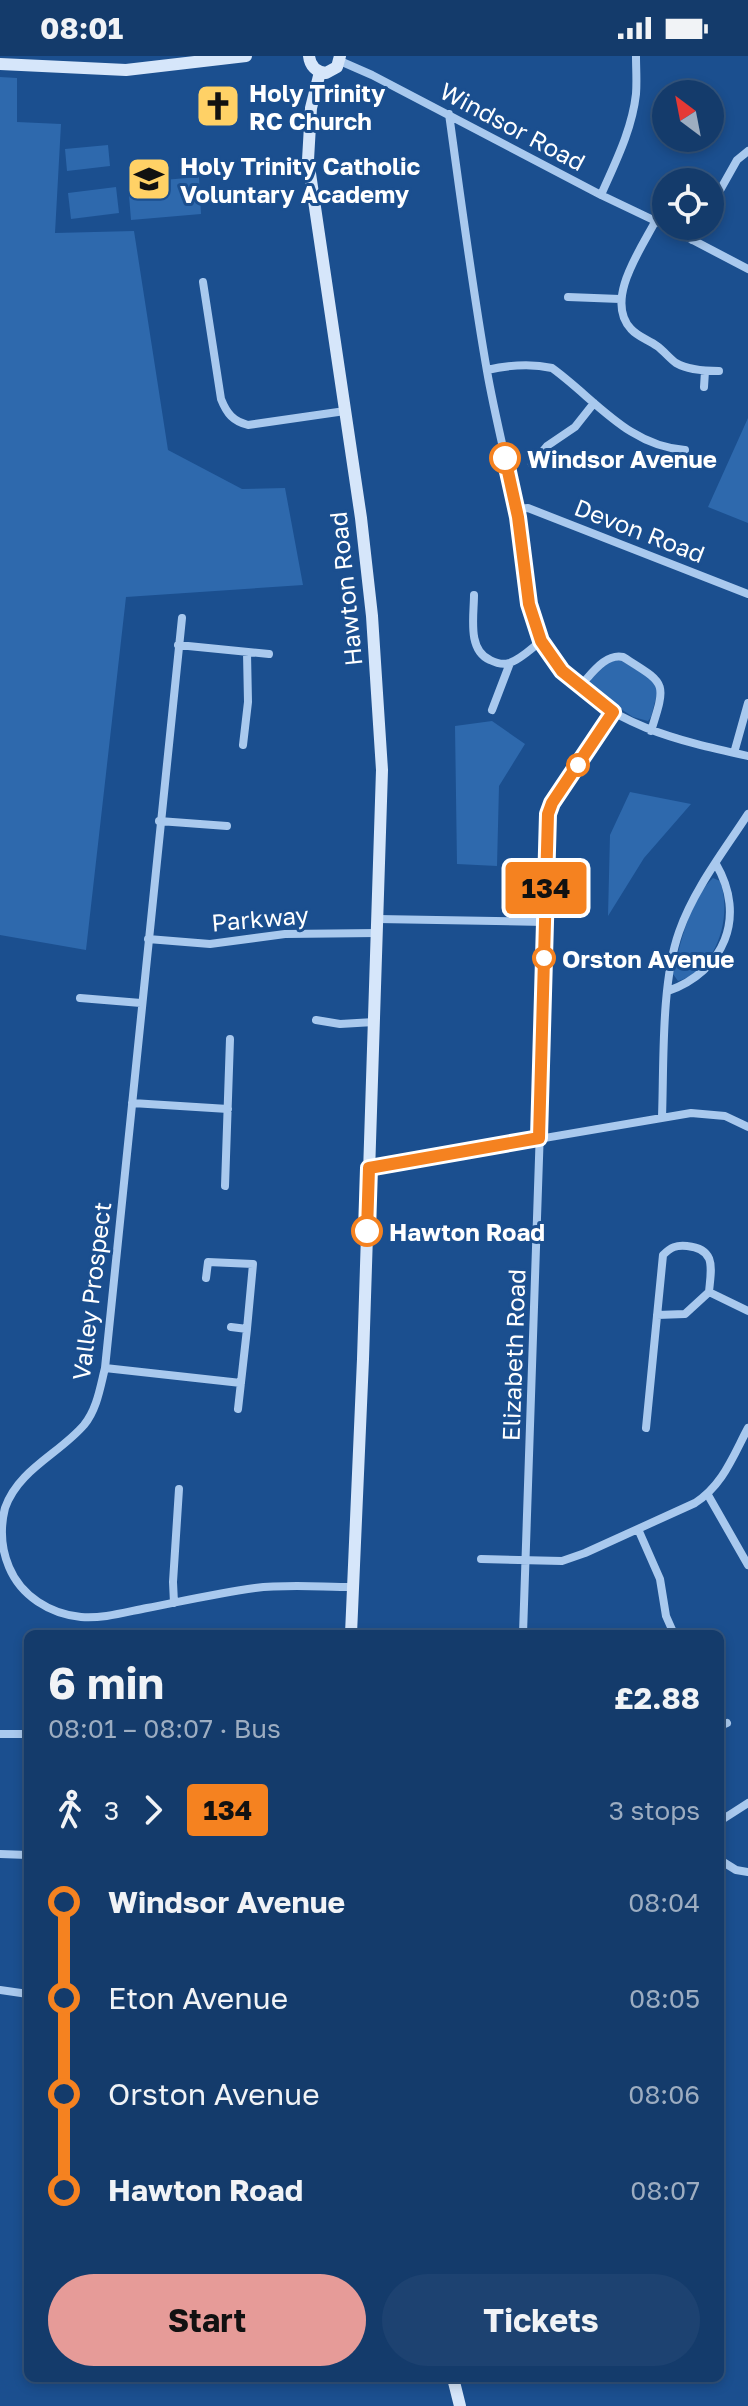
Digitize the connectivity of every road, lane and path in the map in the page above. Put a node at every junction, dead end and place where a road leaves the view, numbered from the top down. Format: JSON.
{"nodes":[{"id":1,"x":246,"y":56,"type":"edge"},
{"id":2,"x":309,"y":56,"type":"edge"},
{"id":3,"x":636,"y":56,"type":"edge"},
{"id":4,"x":340,"y":59,"type":"edge"},
{"id":5,"x":0,"y":64,"type":"edge"},
{"id":6,"x":320,"y":72,"type":"junction"},
{"id":7,"x":449,"y":114,"type":"junction"},
{"id":8,"x":748,"y":151,"type":"edge"},
{"id":9,"x":724,"y":183,"type":"edge"},
{"id":10,"x":601,"y":195,"type":"junction"},
{"id":11,"x":652,"y":218,"type":"edge"},
{"id":12,"x":652,"y":228,"type":"edge"},
{"id":13,"x":692,"y":240,"type":"edge"},
{"id":14,"x":748,"y":269,"type":"edge"},
{"id":15,"x":203,"y":282,"type":"dead end"},
{"id":16,"x":217,"y":294,"type":"dead end"},
{"id":17,"x":206,"y":296,"type":"junction"},
{"id":18,"x":568,"y":297,"type":"dead end"},
{"id":19,"x":620,"y":299,"type":"junction"},
{"id":20,"x":487,"y":370,"type":"junction"},
{"id":21,"x":705,"y":371,"type":"junction"},
{"id":22,"x":719,"y":371,"type":"dead end"},
{"id":23,"x":704,"y":387,"type":"dead end"},
{"id":24,"x":594,"y":403,"type":"junction"},
{"id":25,"x":345,"y":411,"type":"junction"},
{"id":26,"x":685,"y":450,"type":"dead end"},
{"id":27,"x":532,"y":464,"type":"dead end"},
{"id":28,"x":516,"y":509,"type":"junction"},
{"id":29,"x":748,"y":594,"type":"edge"},
{"id":30,"x":474,"y":595,"type":"dead end"},
{"id":31,"x":182,"y":618,"type":"dead end"},
{"id":32,"x":541,"y":641,"type":"junction"},
{"id":33,"x":178,"y":645,"type":"junction"},
{"id":34,"x":247,"y":653,"type":"junction"},
{"id":35,"x":269,"y":654,"type":"dead end"},
{"id":36,"x":510,"y":663,"type":"junction"},
{"id":37,"x":579,"y":687,"type":"junction"},
{"id":38,"x":748,"y":703,"type":"edge"},
{"id":39,"x":492,"y":710,"type":"dead end"},
{"id":40,"x":613,"y":712,"type":"junction"},
{"id":41,"x":651,"y":731,"type":"junction"},
{"id":42,"x":243,"y":745,"type":"dead end"},
{"id":43,"x":734,"y":753,"type":"junction"},
{"id":44,"x":748,"y":756,"type":"edge"},
{"id":45,"x":748,"y":814,"type":"edge"},
{"id":46,"x":159,"y":821,"type":"junction"},
{"id":47,"x":227,"y":826,"type":"dead end"},
{"id":48,"x":716,"y":864,"type":"junction"},
{"id":49,"x":545,"y":922,"type":"junction"},
{"id":50,"x":377,"y":926,"type":"junction"},
{"id":51,"x":148,"y":939,"type":"junction"},
{"id":52,"x":668,"y":991,"type":"junction"},
{"id":53,"x":80,"y":998,"type":"dead end"},
{"id":54,"x":141,"y":1003,"type":"junction"},
{"id":55,"x":316,"y":1020,"type":"dead end"},
{"id":56,"x":374,"y":1022,"type":"junction"},
{"id":57,"x":230,"y":1039,"type":"dead end"},
{"id":58,"x":132,"y":1103,"type":"junction"},
{"id":59,"x":228,"y":1109,"type":"junction"},
{"id":60,"x":662,"y":1117,"type":"junction"},
{"id":61,"x":748,"y":1127,"type":"edge"},
{"id":62,"x":539,"y":1138,"type":"junction"},
{"id":63,"x":369,"y":1168,"type":"junction"},
{"id":64,"x":225,"y":1186,"type":"dead end"},
{"id":65,"x":206,"y":1278,"type":"dead end"},
{"id":66,"x":709,"y":1292,"type":"junction"},
{"id":67,"x":748,"y":1311,"type":"edge"},
{"id":68,"x":657,"y":1315,"type":"junction"},
{"id":69,"x":231,"y":1327,"type":"dead end"},
{"id":70,"x":247,"y":1329,"type":"junction"},
{"id":71,"x":105,"y":1368,"type":"junction"},
{"id":72,"x":241,"y":1383,"type":"junction"},
{"id":73,"x":238,"y":1409,"type":"dead end"},
{"id":74,"x":646,"y":1428,"type":"dead end"},
{"id":75,"x":748,"y":1428,"type":"edge"},
{"id":76,"x":179,"y":1489,"type":"dead end"},
{"id":77,"x":708,"y":1495,"type":"junction"},
{"id":78,"x":638,"y":1529,"type":"junction"},
{"id":79,"x":481,"y":1559,"type":"dead end"},
{"id":80,"x":526,"y":1562,"type":"junction"},
{"id":81,"x":748,"y":1565,"type":"edge"},
{"id":82,"x":353,"y":1587,"type":"junction"},
{"id":83,"x":174,"y":1603,"type":"junction"},
{"id":84,"x":351,"y":1630,"type":"edge"},
{"id":85,"x":523,"y":1630,"type":"edge"},
{"id":86,"x":672,"y":1630,"type":"edge"},
{"id":87,"x":0,"y":1734,"type":"edge"},
{"id":88,"x":24,"y":1734,"type":"edge"},
{"id":89,"x":748,"y":1803,"type":"edge"},
{"id":90,"x":724,"y":1818,"type":"edge"},
{"id":91,"x":0,"y":1854,"type":"edge"},
{"id":92,"x":24,"y":1855,"type":"edge"},
{"id":93,"x":724,"y":1862,"type":"edge"},
{"id":94,"x":748,"y":1872,"type":"edge"},
{"id":95,"x":0,"y":1990,"type":"edge"},
{"id":96,"x":24,"y":1993,"type":"edge"},
{"id":97,"x":454,"y":2382,"type":"edge"},
{"id":98,"x":460,"y":2406,"type":"edge"}],
"edges":[{"from":1,"to":5,"type":"street"},
{"from":2,"to":6,"type":"street"},
{"from":3,"to":10,"type":"street"},
{"from":4,"to":6,"type":"street"},
{"from":4,"to":7,"type":"street","name":"Windsor Road"},
{"from":6,"to":25,"type":"street","name":"Hawton Road"},
{"from":7,"to":10,"type":"street","name":"Windsor Road"},
{"from":7,"to":20,"type":"street"},
{"from":8,"to":9,"type":"street"},
{"from":10,"to":11,"type":"street","name":"Windsor Road"},
{"from":12,"to":19,"type":"street"},
{"from":13,"to":14,"type":"street","name":"Windsor Road"},
{"from":15,"to":17,"type":"street"},
{"from":16,"to":17,"type":"street"},
{"from":17,"to":25,"type":"street"},
{"from":18,"to":19,"type":"street"},
{"from":19,"to":21,"type":"street"},
{"from":20,"to":24,"type":"street"},
{"from":20,"to":28,"type":"street"},
{"from":21,"to":22,"type":"street"},
{"from":21,"to":23,"type":"street"},
{"from":24,"to":26,"type":"street"},
{"from":24,"to":27,"type":"street"},
{"from":25,"to":50,"type":"street","name":"Hawton Road"},
{"from":28,"to":29,"type":"street","name":"Devon Road"},
{"from":28,"to":32,"type":"street"},
{"from":30,"to":36,"type":"street"},
{"from":31,"to":33,"type":"street","name":"Valley Prospect"},
{"from":32,"to":36,"type":"street"},
{"from":32,"to":37,"type":"street"},
{"from":33,"to":34,"type":"street"},
{"from":33,"to":46,"type":"street","name":"Valley Prospect"},
{"from":34,"to":35,"type":"street"},
{"from":34,"to":42,"type":"street"},
{"from":36,"to":39,"type":"street"},
{"from":37,"to":40,"type":"street"},
{"from":37,"to":41,"type":"street"},
{"from":38,"to":43,"type":"street"},
{"from":40,"to":41,"type":"street"},
{"from":40,"to":49,"type":"street","name":"Elizabeth Road"},
{"from":41,"to":43,"type":"street"},
{"from":43,"to":44,"type":"street"},
{"from":45,"to":48,"type":"street"},
{"from":46,"to":47,"type":"street"},
{"from":46,"to":51,"type":"street","name":"Valley Prospect"},
{"from":48,"to":52,"type":"street"},
{"from":48,"to":52,"type":"street"},
{"from":49,"to":50,"type":"street"},
{"from":49,"to":62,"type":"street","name":"Elizabeth Road"},
{"from":50,"to":51,"type":"street","name":"Parkway"},
{"from":50,"to":56,"type":"street","name":"Hawton Road"},
{"from":51,"to":54,"type":"street","name":"Valley Prospect"},
{"from":52,"to":60,"type":"street"},
{"from":53,"to":54,"type":"street"},
{"from":54,"to":58,"type":"street","name":"Valley Prospect"},
{"from":55,"to":56,"type":"street"},
{"from":56,"to":63,"type":"street","name":"Hawton Road"},
{"from":57,"to":59,"type":"street"},
{"from":58,"to":59,"type":"street"},
{"from":58,"to":71,"type":"street","name":"Valley Prospect"},
{"from":59,"to":64,"type":"street"},
{"from":60,"to":61,"type":"street"},
{"from":60,"to":62,"type":"street"},
{"from":62,"to":63,"type":"street"},
{"from":62,"to":80,"type":"street","name":"Elizabeth Road"},
{"from":63,"to":82,"type":"street","name":"Hawton Road"},
{"from":65,"to":70,"type":"street"},
{"from":66,"to":67,"type":"street"},
{"from":66,"to":68,"type":"street"},
{"from":66,"to":68,"type":"street"},
{"from":68,"to":74,"type":"street"},
{"from":69,"to":70,"type":"street"},
{"from":70,"to":72,"type":"street"},
{"from":71,"to":72,"type":"street"},
{"from":71,"to":83,"type":"street","name":"Valley Prospect"},
{"from":72,"to":73,"type":"street"},
{"from":75,"to":77,"type":"street"},
{"from":76,"to":83,"type":"street"},
{"from":77,"to":78,"type":"street"},
{"from":77,"to":81,"type":"street"},
{"from":78,"to":80,"type":"street"},
{"from":78,"to":86,"type":"street"},
{"from":79,"to":80,"type":"street"},
{"from":80,"to":85,"type":"street","name":"Elizabeth Road"},
{"from":82,"to":83,"type":"street","name":"Valley Prospect"},
{"from":82,"to":84,"type":"street","name":"Hawton Road"},
{"from":87,"to":88,"type":"street"},
{"from":89,"to":90,"type":"street"},
{"from":91,"to":92,"type":"street"},
{"from":93,"to":94,"type":"street"},
{"from":95,"to":96,"type":"street"},
{"from":97,"to":98,"type":"street"}]}
